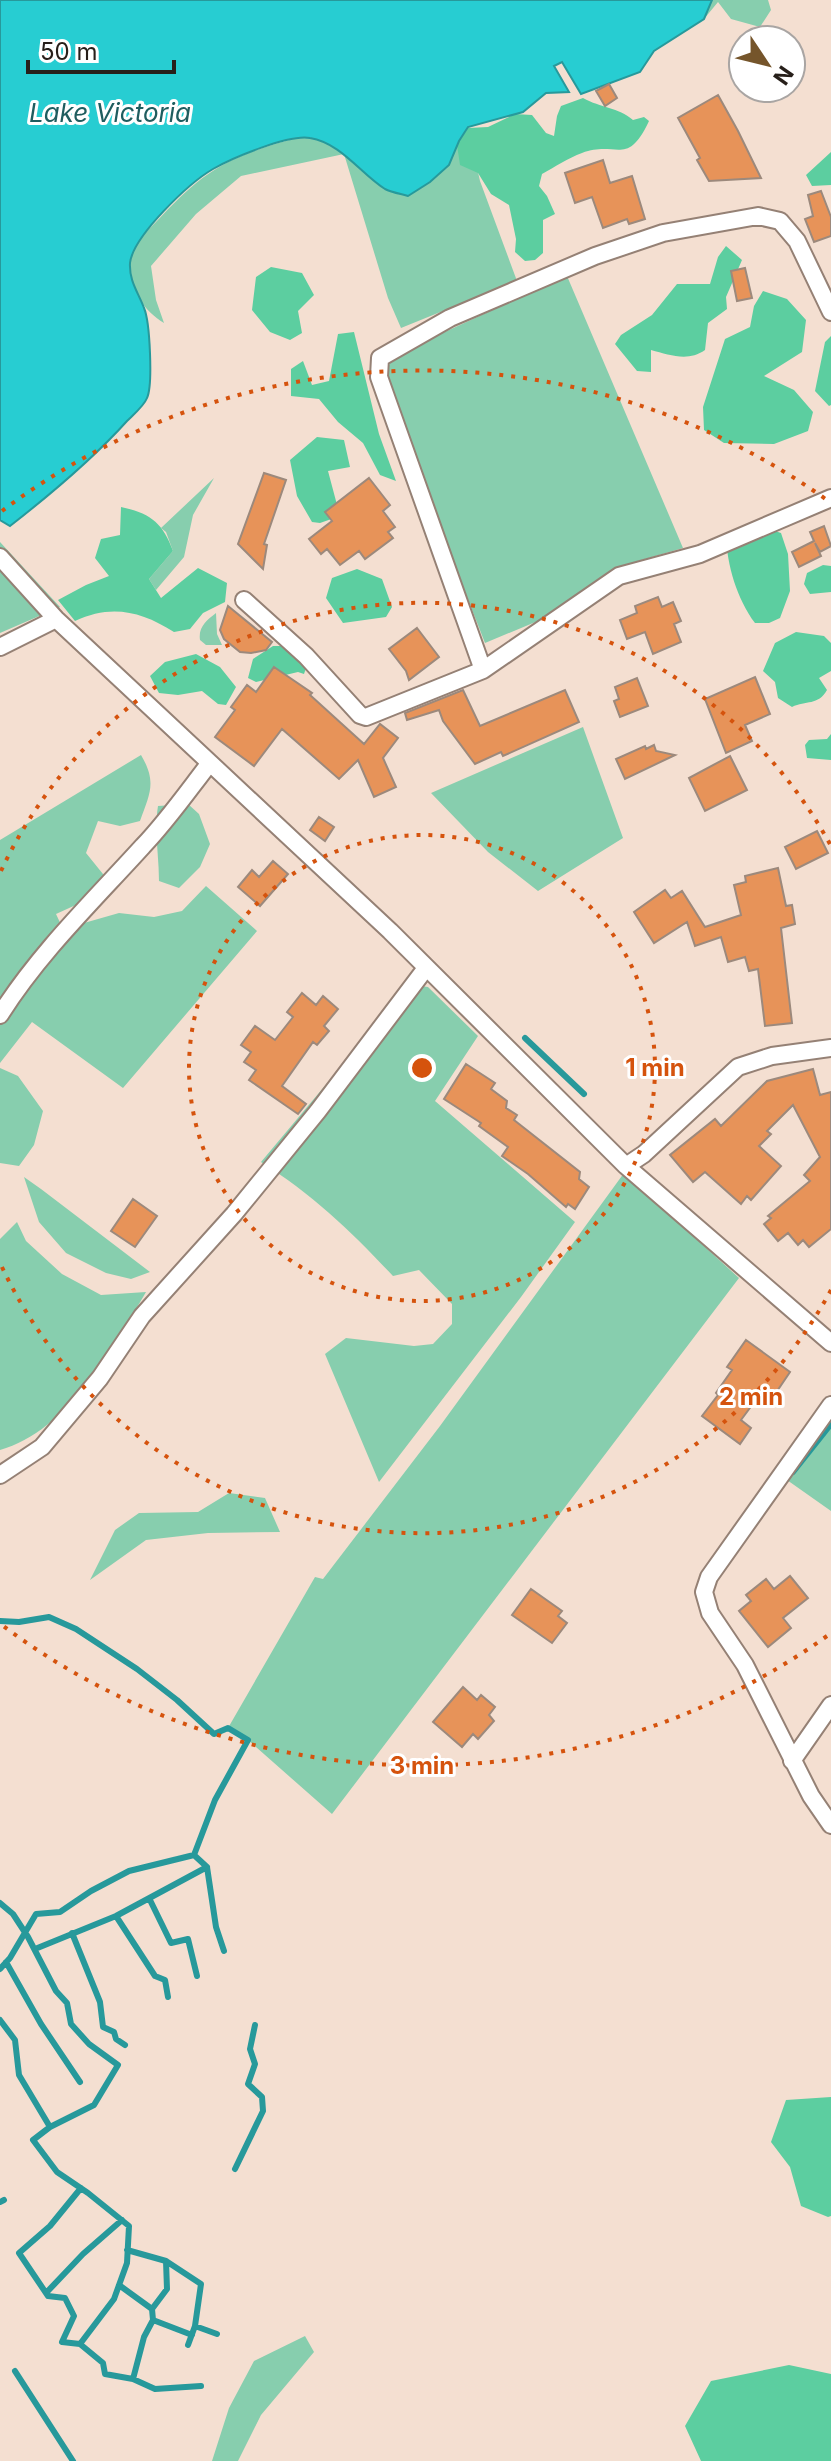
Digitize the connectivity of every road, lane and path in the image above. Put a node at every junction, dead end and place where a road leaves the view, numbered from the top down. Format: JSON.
{"nodes":[{"id":1,"x":831,"y":312,"type":"edge"},
{"id":2,"x":831,"y":498,"type":"edge"},
{"id":3,"x":0,"y":557,"type":"edge"},
{"id":4,"x":244,"y":600,"type":"dead end"},
{"id":5,"x":56,"y":619,"type":"junction"},
{"id":6,"x":0,"y":647,"type":"edge"},
{"id":7,"x":483,"y":670,"type":"junction"},
{"id":8,"x":209,"y":764,"type":"junction"},
{"id":9,"x":426,"y":968,"type":"junction"},
{"id":10,"x":0,"y":1015,"type":"edge"},
{"id":11,"x":831,"y":1048,"type":"edge"},
{"id":12,"x":626,"y":1166,"type":"junction"},
{"id":13,"x":831,"y":1343,"type":"edge"},
{"id":14,"x":831,"y":1405,"type":"edge"},
{"id":15,"x":0,"y":1475,"type":"edge"},
{"id":16,"x":831,"y":1705,"type":"edge"},
{"id":17,"x":792,"y":1761,"type":"junction"},
{"id":18,"x":831,"y":1825,"type":"edge"}],
"edges":[{"from":1,"to":7,"type":"street"},
{"from":2,"to":7,"type":"street"},
{"from":3,"to":5,"type":"street"},
{"from":4,"to":7,"type":"street"},
{"from":5,"to":6,"type":"street"},
{"from":5,"to":8,"type":"street"},
{"from":8,"to":9,"type":"street"},
{"from":8,"to":10,"type":"street"},
{"from":9,"to":12,"type":"street"},
{"from":9,"to":15,"type":"street"},
{"from":11,"to":12,"type":"street"},
{"from":12,"to":13,"type":"street"},
{"from":14,"to":17,"type":"street"},
{"from":16,"to":17,"type":"street"},
{"from":17,"to":18,"type":"street"}]}
